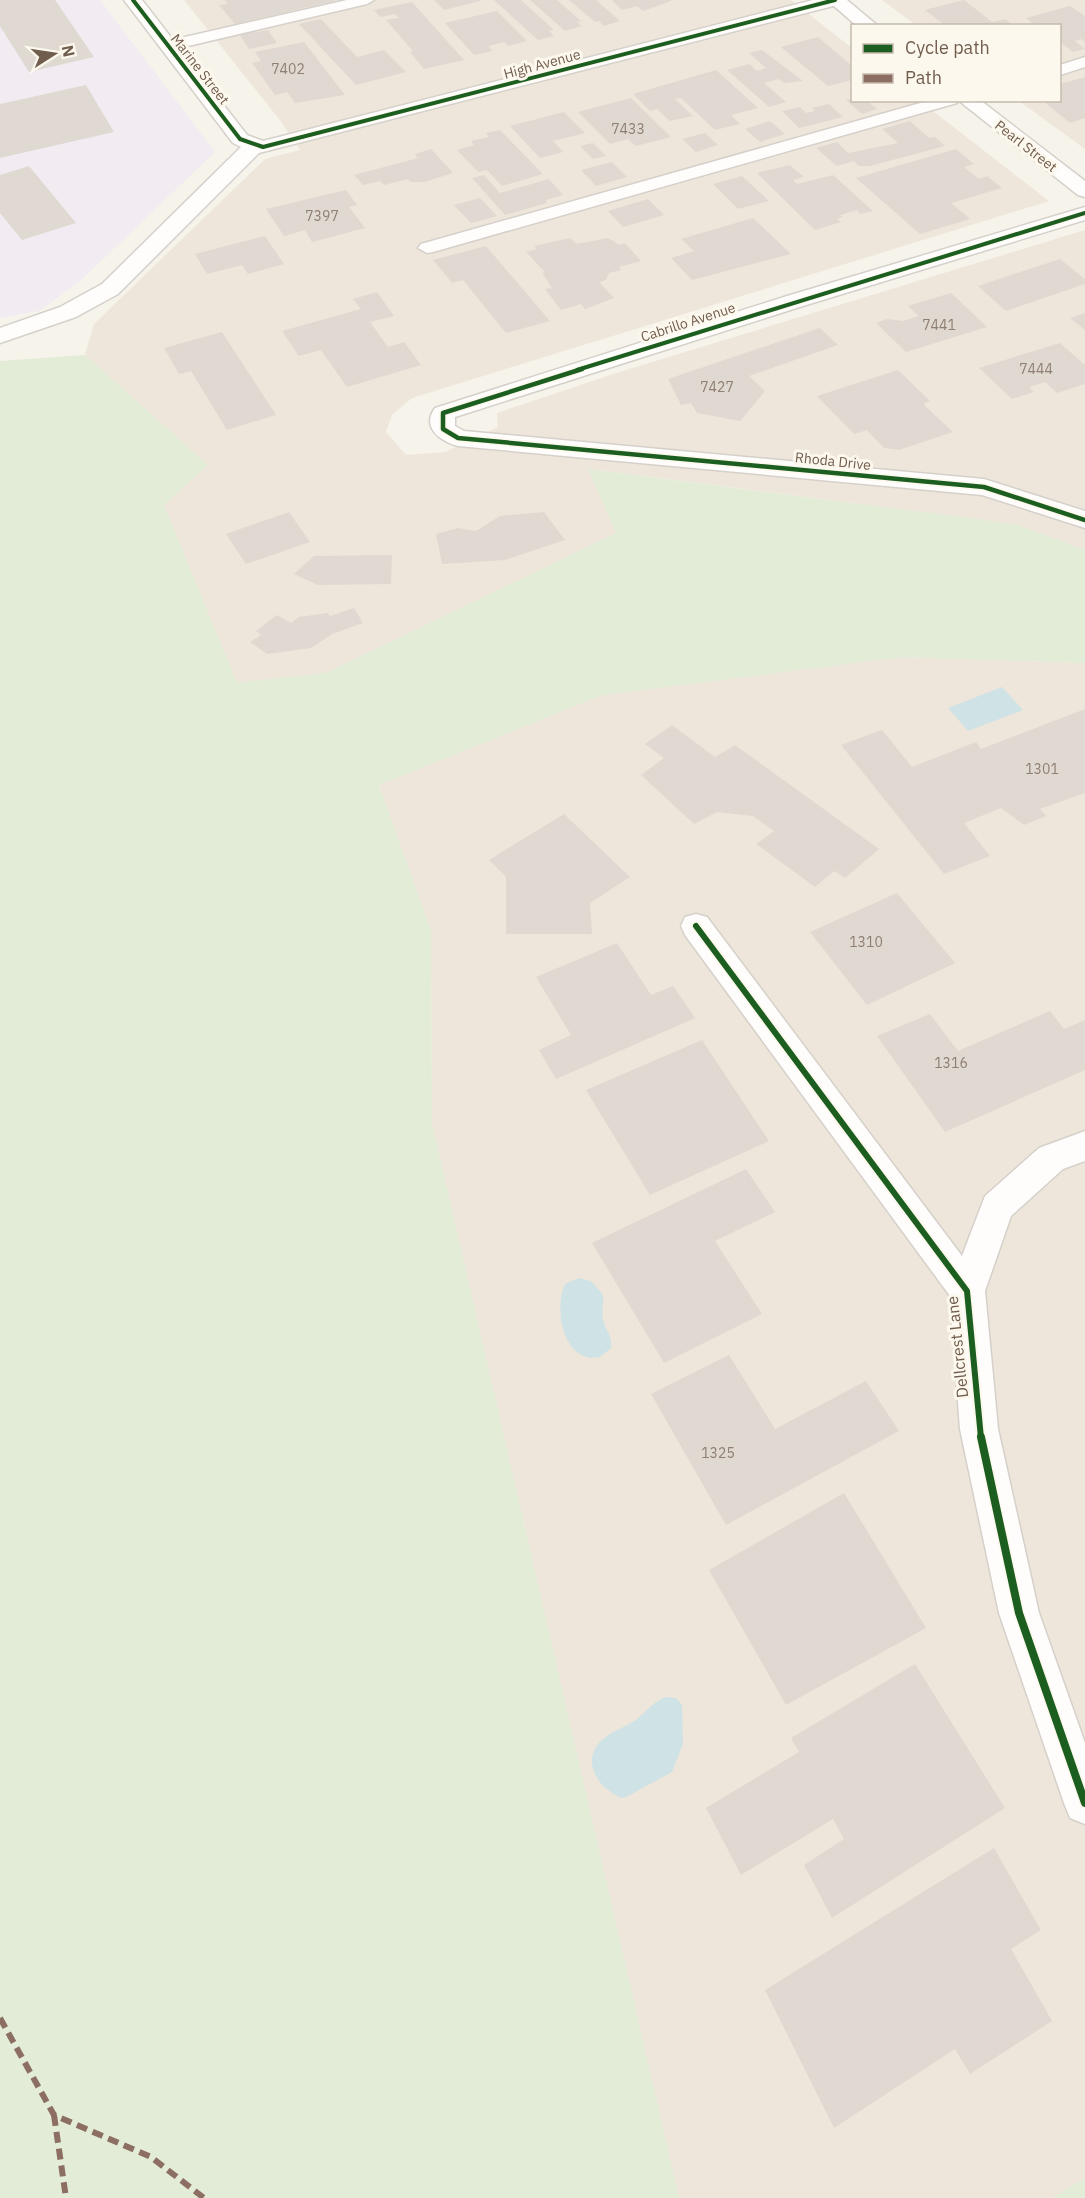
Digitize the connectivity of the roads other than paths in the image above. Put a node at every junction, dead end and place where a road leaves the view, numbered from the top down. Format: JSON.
{"nodes":[{"id":1,"x":133,"y":0,"type":"edge"},
{"id":2,"x":367,"y":0,"type":"edge"},
{"id":3,"x":835,"y":0,"type":"edge"},
{"id":4,"x":866,"y":24,"type":"edge"},
{"id":5,"x":167,"y":46,"type":"junction"},
{"id":6,"x":1085,"y":62,"type":"edge"},
{"id":7,"x":1061,"y":69,"type":"edge"},
{"id":8,"x":944,"y":102,"type":"edge"},
{"id":9,"x":970,"y":102,"type":"edge"},
{"id":10,"x":254,"y":146,"type":"junction"},
{"id":11,"x":1085,"y":191,"type":"edge"},
{"id":12,"x":1085,"y":213,"type":"edge"},
{"id":13,"x":427,"y":248,"type":"dead end"},
{"id":14,"x":0,"y":336,"type":"edge"},
{"id":15,"x":574,"y":448,"type":"joint"},
{"id":16,"x":1085,"y":520,"type":"edge"},
{"id":17,"x":696,"y":926,"type":"dead end"},
{"id":18,"x":1085,"y":1146,"type":"edge"},
{"id":19,"x":967,"y":1291,"type":"junction"},
{"id":20,"x":1085,"y":1803,"type":"edge"}],
"edges":[{"from":1,"to":5,"type":"street","name":"Marine Street"},
{"from":2,"to":5,"type":"lane"},
{"from":3,"to":4,"type":"street"},
{"from":3,"to":10,"type":"street","name":"High Avenue"},
{"from":5,"to":10,"type":"street","name":"Marine Street"},
{"from":6,"to":7,"type":"lane"},
{"from":8,"to":13,"type":"lane"},
{"from":9,"to":11,"type":"street","name":"Pearl Street"},
{"from":10,"to":14,"type":"street"},
{"from":12,"to":15,"type":"street","name":"Cabrillo Avenue"},
{"from":15,"to":16,"type":"street","name":"Rhoda Drive"},
{"from":17,"to":19,"type":"street","name":"Dellcrest Lane"},
{"from":18,"to":19,"type":"street"},
{"from":19,"to":20,"type":"street","name":"Dellcrest Lane"}]}
